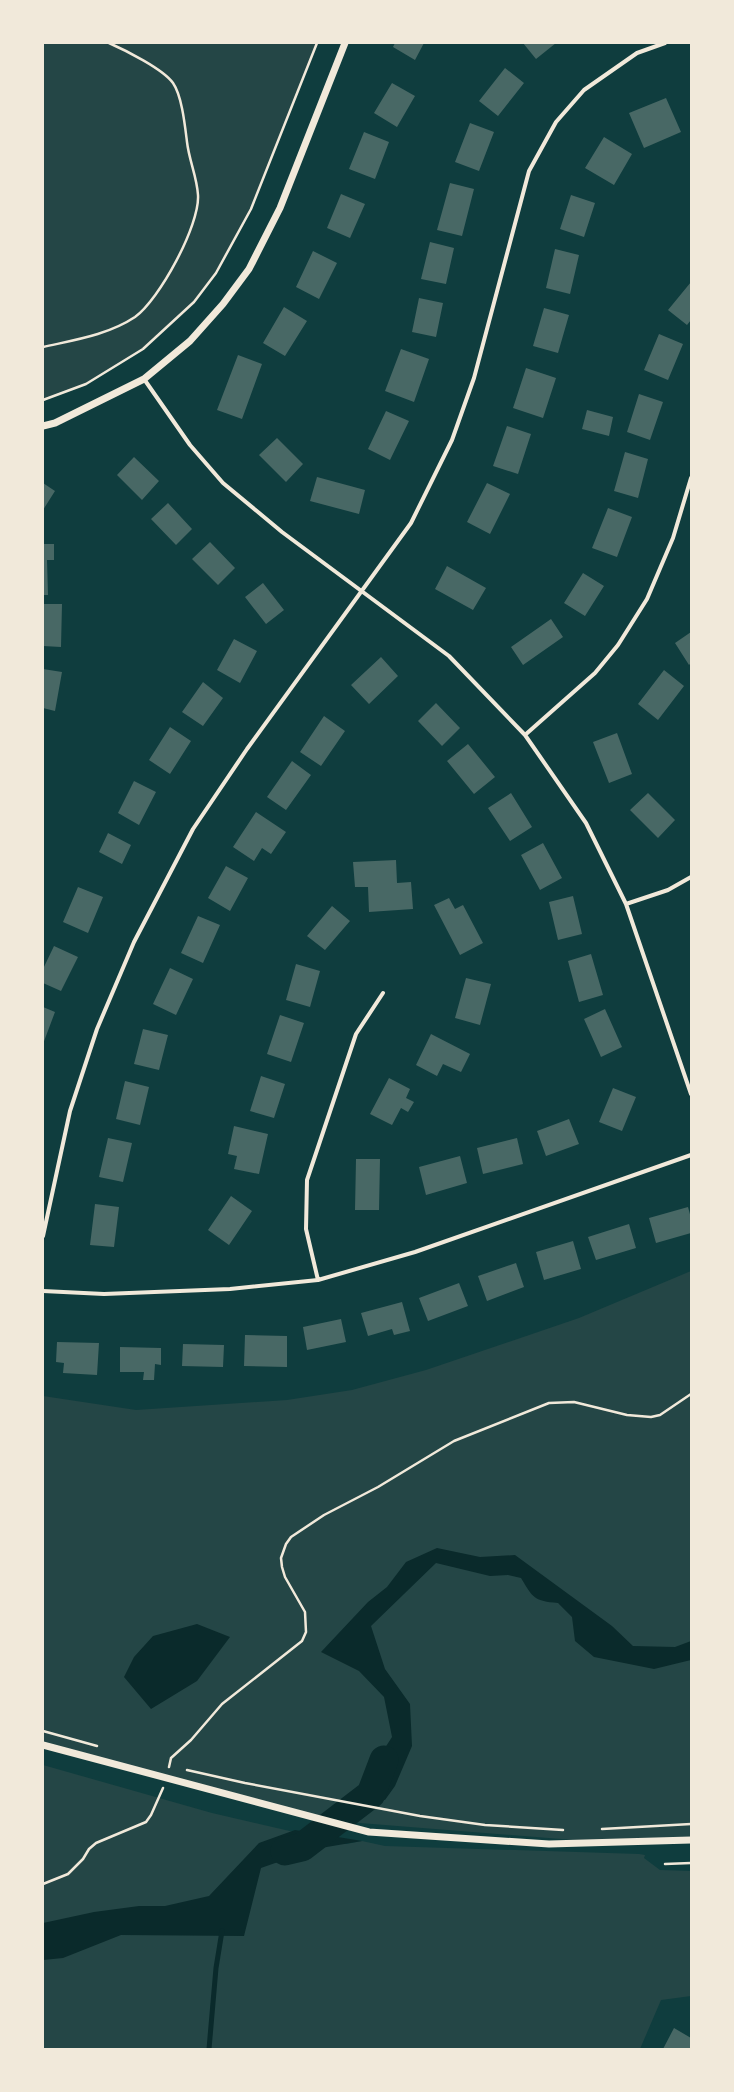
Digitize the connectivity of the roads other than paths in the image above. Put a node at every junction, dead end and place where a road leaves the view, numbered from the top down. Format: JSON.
{"nodes":[{"id":1,"x":345,"y":43,"type":"edge"},
{"id":2,"x":665,"y":43,"type":"edge"},
{"id":3,"x":144,"y":379,"type":"junction"},
{"id":4,"x":43,"y":426,"type":"edge"},
{"id":5,"x":691,"y":478,"type":"edge"},
{"id":6,"x":363,"y":591,"type":"junction"},
{"id":7,"x":525,"y":735,"type":"junction"},
{"id":8,"x":691,"y":877,"type":"edge"},
{"id":9,"x":626,"y":904,"type":"junction"},
{"id":10,"x":383,"y":993,"type":"dead end"},
{"id":11,"x":691,"y":1094,"type":"edge"},
{"id":12,"x":691,"y":1155,"type":"edge"},
{"id":13,"x":43,"y":1236,"type":"edge"},
{"id":14,"x":318,"y":1280,"type":"junction"},
{"id":15,"x":43,"y":1291,"type":"edge"},
{"id":16,"x":43,"y":1745,"type":"edge"},
{"id":17,"x":691,"y":1840,"type":"edge"}],
"edges":[{"from":1,"to":3,"type":"street"},
{"from":2,"to":6,"type":"street"},
{"from":3,"to":4,"type":"street"},
{"from":3,"to":6,"type":"street"},
{"from":5,"to":7,"type":"street"},
{"from":6,"to":7,"type":"street"},
{"from":6,"to":13,"type":"street"},
{"from":7,"to":9,"type":"street"},
{"from":8,"to":9,"type":"street"},
{"from":9,"to":11,"type":"street"},
{"from":10,"to":14,"type":"street"},
{"from":12,"to":14,"type":"street"},
{"from":14,"to":15,"type":"street"},
{"from":16,"to":17,"type":"street"}]}
